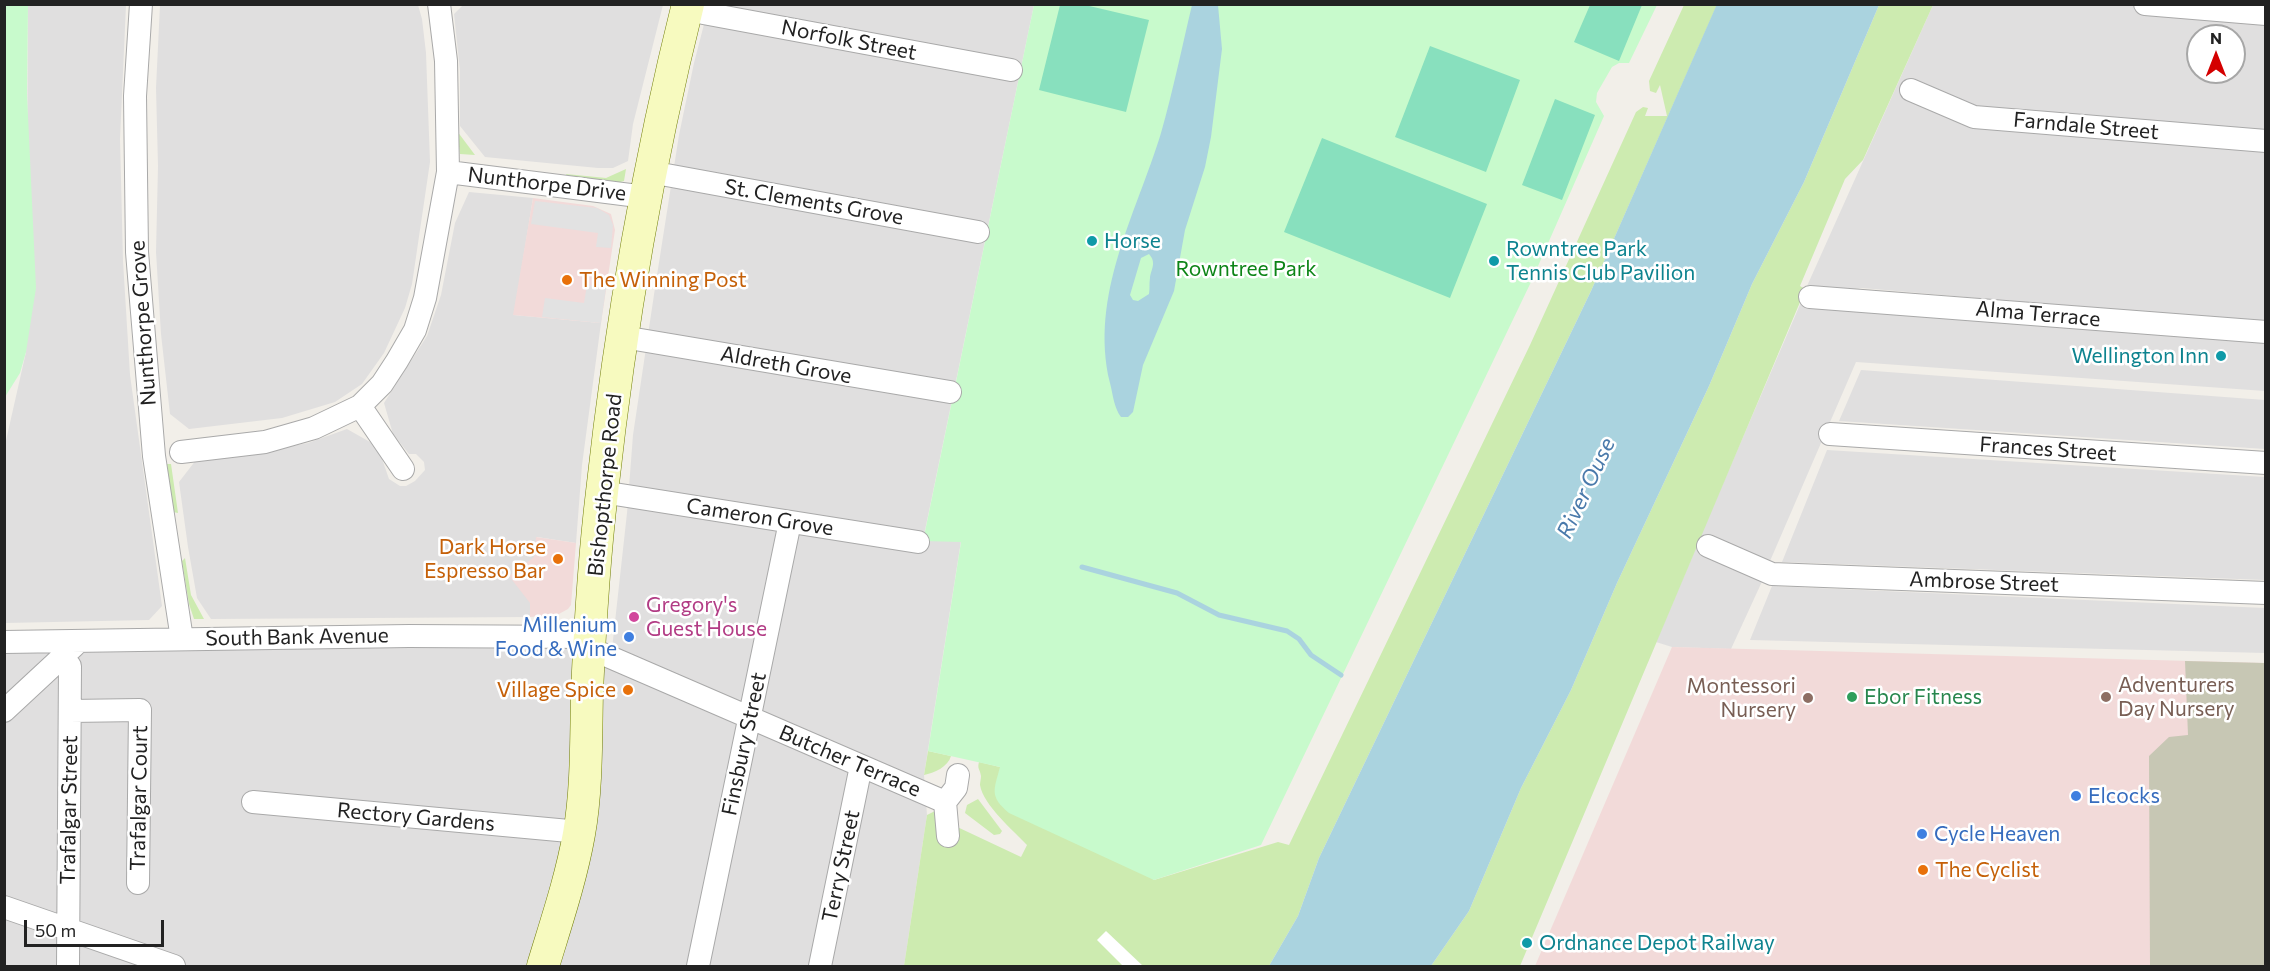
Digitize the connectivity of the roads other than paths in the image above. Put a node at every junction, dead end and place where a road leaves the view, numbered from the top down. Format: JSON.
{"nodes":[{"id":1,"x":141,"y":4,"type":"edge"},
{"id":2,"x":439,"y":4,"type":"edge"},
{"id":3,"x":2145,"y":4,"type":"edge"},
{"id":4,"x":687,"y":7,"type":"edge"},
{"id":5,"x":2265,"y":14,"type":"edge"},
{"id":6,"x":1011,"y":70,"type":"dead end"},
{"id":7,"x":1911,"y":90,"type":"dead end"},
{"id":8,"x":2265,"y":141,"type":"edge"},
{"id":9,"x":448,"y":172,"type":"junction"},
{"id":10,"x":648,"y":184,"type":"junction"},
{"id":11,"x":978,"y":232,"type":"dead end"},
{"id":12,"x":1810,"y":297,"type":"dead end"},
{"id":13,"x":2265,"y":332,"type":"edge"},
{"id":14,"x":623,"y":337,"type":"junction"},
{"id":15,"x":950,"y":392,"type":"dead end"},
{"id":16,"x":360,"y":406,"type":"junction"},
{"id":17,"x":1830,"y":434,"type":"dead end"},
{"id":18,"x":181,"y":452,"type":"dead end"},
{"id":19,"x":2265,"y":463,"type":"edge"},
{"id":20,"x":403,"y":470,"type":"dead end"},
{"id":21,"x":602,"y":492,"type":"junction"},
{"id":22,"x":790,"y":522,"type":"junction"},
{"id":23,"x":918,"y":542,"type":"dead end"},
{"id":24,"x":1708,"y":546,"type":"dead end"},
{"id":25,"x":2265,"y":593,"type":"edge"},
{"id":26,"x":182,"y":639,"type":"junction"},
{"id":27,"x":80,"y":641,"type":"junction"},
{"id":28,"x":4,"y":642,"type":"edge"},
{"id":29,"x":590,"y":642,"type":"junction"},
{"id":30,"x":62,"y":656,"type":"junction"},
{"id":31,"x":4,"y":711,"type":"edge"},
{"id":32,"x":70,"y":711,"type":"junction"},
{"id":33,"x":750,"y":717,"type":"junction"},
{"id":34,"x":861,"y":766,"type":"junction"},
{"id":35,"x":958,"y":775,"type":"dead end"},
{"id":36,"x":253,"y":802,"type":"dead end"},
{"id":37,"x":945,"y":802,"type":"junction"},
{"id":38,"x":580,"y":832,"type":"junction"},
{"id":39,"x":948,"y":836,"type":"dead end"},
{"id":40,"x":138,"y":883,"type":"dead end"},
{"id":41,"x":4,"y":907,"type":"edge"},
{"id":42,"x":68,"y":929,"type":"junction"},
{"id":43,"x":68,"y":966,"type":"edge"},
{"id":44,"x":174,"y":966,"type":"edge"},
{"id":45,"x":543,"y":966,"type":"edge"},
{"id":46,"x":698,"y":966,"type":"edge"},
{"id":47,"x":820,"y":966,"type":"edge"}],
"edges":[{"from":1,"to":26,"type":"street","name":"Nunthorpe Grove"},
{"from":2,"to":9,"type":"street"},
{"from":3,"to":5,"type":"street"},
{"from":4,"to":6,"type":"street","name":"Norfolk Street"},
{"from":4,"to":10,"type":"street","name":"Bishopthorpe Road"},
{"from":7,"to":8,"type":"street","name":"Farndale Street"},
{"from":9,"to":10,"type":"street","name":"Nunthorpe Drive"},
{"from":9,"to":16,"type":"street"},
{"from":10,"to":11,"type":"street","name":"St. Clements Grove"},
{"from":10,"to":14,"type":"street","name":"Bishopthorpe Road"},
{"from":12,"to":13,"type":"street","name":"Alma Terrace"},
{"from":14,"to":15,"type":"street","name":"Aldreth Grove"},
{"from":14,"to":21,"type":"street","name":"Bishopthorpe Road"},
{"from":16,"to":18,"type":"street"},
{"from":16,"to":20,"type":"street"},
{"from":17,"to":19,"type":"street","name":"Frances Street"},
{"from":21,"to":22,"type":"street","name":"Cameron Grove"},
{"from":21,"to":29,"type":"street","name":"Bishopthorpe Road"},
{"from":22,"to":23,"type":"street","name":"Cameron Grove"},
{"from":22,"to":33,"type":"street","name":"Finsbury Street"},
{"from":24,"to":25,"type":"street","name":"Ambrose Street"},
{"from":26,"to":27,"type":"street","name":"South Bank Avenue"},
{"from":26,"to":29,"type":"street","name":"South Bank Avenue"},
{"from":27,"to":28,"type":"street","name":"South Bank Avenue"},
{"from":27,"to":30,"type":"street"},
{"from":29,"to":33,"type":"street","name":"Butcher Terrace"},
{"from":29,"to":38,"type":"street","name":"Bishopthorpe Road"},
{"from":30,"to":31,"type":"street"},
{"from":30,"to":32,"type":"street","name":"Trafalgar Street"},
{"from":32,"to":40,"type":"street","name":"Trafalgar Court"},
{"from":32,"to":42,"type":"street","name":"Trafalgar Street"},
{"from":33,"to":34,"type":"street","name":"Butcher Terrace"},
{"from":33,"to":46,"type":"street","name":"Finsbury Street"},
{"from":34,"to":37,"type":"street","name":"Butcher Terrace"},
{"from":34,"to":47,"type":"street","name":"Terry Street"},
{"from":35,"to":37,"type":"street","name":"Butcher Terrace"},
{"from":36,"to":38,"type":"street","name":"Rectory Gardens"},
{"from":37,"to":39,"type":"street","name":"Butcher Terrace"},
{"from":38,"to":45,"type":"street","name":"Bishopthorpe Road"},
{"from":41,"to":42,"type":"street"},
{"from":42,"to":43,"type":"street","name":"Trafalgar Street"},
{"from":42,"to":44,"type":"street"}]}
